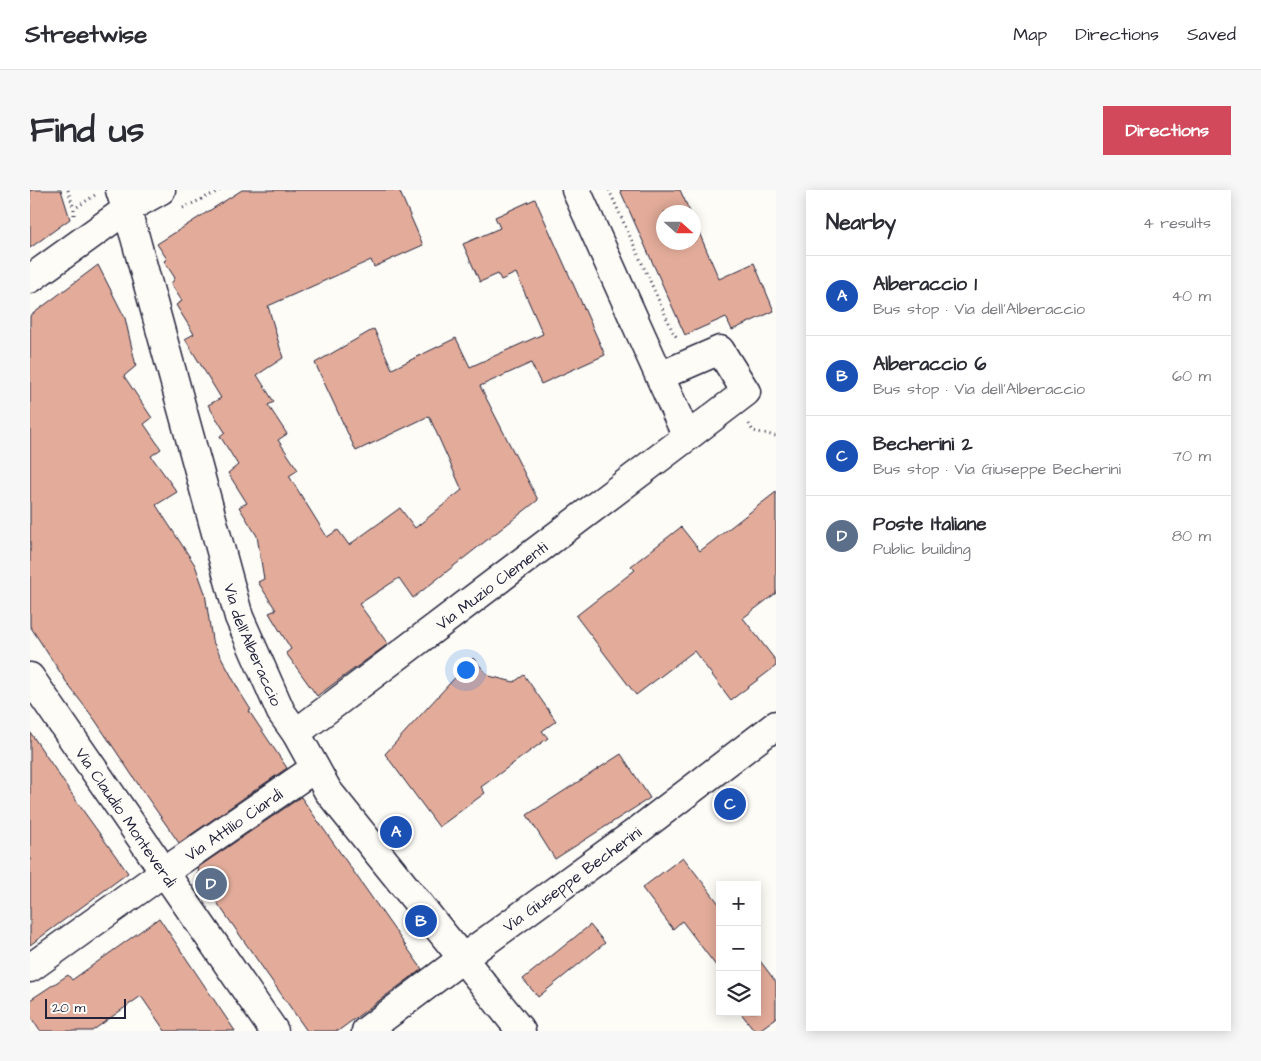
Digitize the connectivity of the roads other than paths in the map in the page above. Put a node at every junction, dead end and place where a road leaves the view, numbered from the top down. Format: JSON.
{"nodes":[{"id":1,"x":161,"y":190,"type":"edge"},
{"id":2,"x":576,"y":190,"type":"edge"},
{"id":3,"x":123,"y":199,"type":"edge"},
{"id":4,"x":30,"y":279,"type":"edge"},
{"id":5,"x":660,"y":376,"type":"junction"},
{"id":6,"x":687,"y":437,"type":"junction"},
{"id":7,"x":30,"y":677,"type":"edge"},
{"id":8,"x":776,"y":725,"type":"edge"},
{"id":9,"x":296,"y":733,"type":"junction"},
{"id":10,"x":315,"y":768,"type":"junction"},
{"id":11,"x":164,"y":872,"type":"junction"},
{"id":12,"x":463,"y":958,"type":"junction"},
{"id":13,"x":30,"y":968,"type":"edge"},
{"id":14,"x":274,"y":1031,"type":"edge"},
{"id":15,"x":366,"y":1031,"type":"edge"},
{"id":16,"x":521,"y":1031,"type":"edge"}],
"edges":[{"from":1,"to":3,"type":"street"},
{"from":2,"to":5,"type":"street"},
{"from":3,"to":4,"type":"street"},
{"from":3,"to":9,"type":"street","name":"Via dell'Alberaccio"},
{"from":5,"to":6,"type":"street"},
{"from":5,"to":6,"type":"street","name":"Via Muzio Clementi"},
{"from":6,"to":9,"type":"street","name":"Via Muzio Clementi"},
{"from":7,"to":11,"type":"street","name":"Via Claudio Monteverdi"},
{"from":8,"to":12,"type":"street","name":"Via Giuseppe Becherini"},
{"from":9,"to":10,"type":"street","name":"Via dell'Alberaccio"},
{"from":10,"to":11,"type":"street","name":"Via Attilio Ciardi"},
{"from":10,"to":12,"type":"street","name":"Via dell'Alberaccio"},
{"from":11,"to":13,"type":"street","name":"Via Attilio Ciardi"},
{"from":11,"to":14,"type":"street","name":"Via Claudio Monteverdi"},
{"from":12,"to":15,"type":"street","name":"Via Giuseppe Becherini"},
{"from":12,"to":16,"type":"street","name":"Via dell'Alberaccio"}]}
